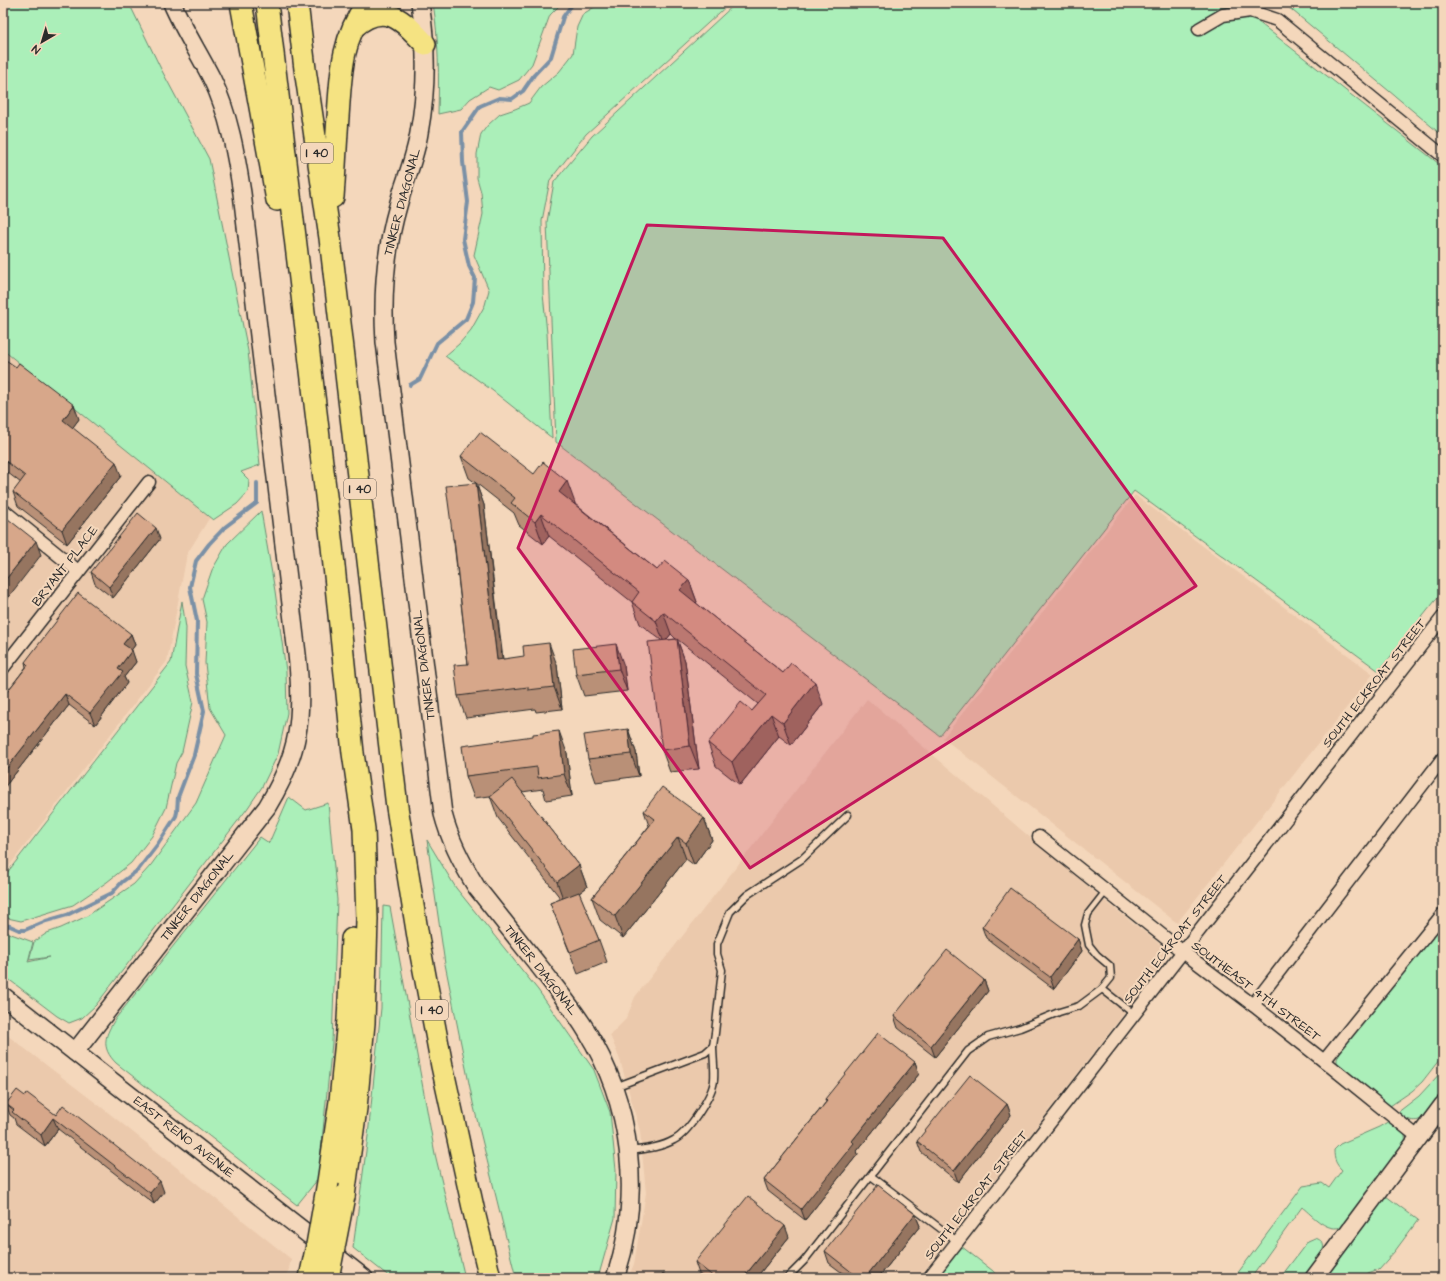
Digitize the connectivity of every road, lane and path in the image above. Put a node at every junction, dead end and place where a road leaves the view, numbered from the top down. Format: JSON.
{"nodes":[{"id":1,"x":172,"y":3,"type":"edge"},
{"id":2,"x":241,"y":3,"type":"edge"},
{"id":3,"x":267,"y":3,"type":"edge"},
{"id":4,"x":297,"y":3,"type":"edge"},
{"id":5,"x":368,"y":3,"type":"edge"},
{"id":6,"x":420,"y":3,"type":"edge"},
{"id":7,"x":352,"y":29,"type":"junction"},
{"id":8,"x":1199,"y":29,"type":"dead end"},
{"id":9,"x":425,"y":44,"type":"junction"},
{"id":10,"x":1443,"y":156,"type":"edge"},
{"id":11,"x":330,"y":238,"type":"junction"},
{"id":12,"x":315,"y":403,"type":"junction"},
{"id":13,"x":149,"y":482,"type":"dead end"},
{"id":14,"x":3,"y":510,"type":"edge"},
{"id":15,"x":78,"y":571,"type":"junction"},
{"id":16,"x":1443,"y":617,"type":"edge"},
{"id":17,"x":3,"y":668,"type":"edge"},
{"id":18,"x":353,"y":753,"type":"junction"},
{"id":19,"x":1443,"y":758,"type":"edge"},
{"id":20,"x":848,"y":815,"type":"dead end"},
{"id":21,"x":1039,"y":837,"type":"dead end"},
{"id":22,"x":1106,"y":891,"type":"junction"},
{"id":23,"x":1443,"y":914,"type":"edge"},
{"id":24,"x":1182,"y":952,"type":"junction"},
{"id":25,"x":1102,"y":989,"type":"junction"},
{"id":26,"x":3,"y":996,"type":"edge"},
{"id":27,"x":1253,"y":1005,"type":"junction"},
{"id":28,"x":1134,"y":1014,"type":"junction"},
{"id":29,"x":712,"y":1046,"type":"junction"},
{"id":30,"x":75,"y":1052,"type":"junction"},
{"id":31,"x":1324,"y":1060,"type":"junction"},
{"id":32,"x":614,"y":1087,"type":"junction"},
{"id":33,"x":1443,"y":1105,"type":"edge"},
{"id":34,"x":1418,"y":1137,"type":"junction"},
{"id":35,"x":629,"y":1151,"type":"junction"},
{"id":36,"x":871,"y":1176,"type":"junction"},
{"id":37,"x":958,"y":1242,"type":"junction"},
{"id":38,"x":310,"y":1278,"type":"edge"},
{"id":39,"x":328,"y":1278,"type":"edge"},
{"id":40,"x":364,"y":1278,"type":"edge"},
{"id":41,"x":490,"y":1278,"type":"edge"},
{"id":42,"x":615,"y":1278,"type":"edge"},
{"id":43,"x":787,"y":1278,"type":"edge"},
{"id":44,"x":929,"y":1278,"type":"edge"},
{"id":45,"x":1314,"y":1278,"type":"edge"}],
"edges":[{"from":1,"to":30,"type":"street","name":"TINKER DIAGONAL"},
{"from":2,"to":12,"type":"highway"},
{"from":3,"to":12,"type":"highway","number":"I 40"},
{"from":4,"to":11,"type":"highway","number":"I 40"},
{"from":5,"to":7,"type":"highway"},
{"from":6,"to":9,"type":"street","name":"TINKER DIAGONAL"},
{"from":7,"to":9,"type":"highway"},
{"from":7,"to":11,"type":"highway"},
{"from":8,"to":10,"type":"street"},
{"from":9,"to":32,"type":"street","name":"TINKER DIAGONAL"},
{"from":11,"to":41,"type":"highway","number":"I 40"},
{"from":12,"to":18,"type":"highway","number":"I 40"},
{"from":13,"to":15,"type":"street","name":"BRYANT PLACE"},
{"from":14,"to":15,"type":"street"},
{"from":15,"to":17,"type":"street","name":"BRYANT PLACE"},
{"from":16,"to":24,"type":"street","name":"SOUTH ECKROAT STREET"},
{"from":18,"to":38,"type":"highway","bridge":true},
{"from":18,"to":39,"type":"highway","number":"I 40","bridge":true},
{"from":19,"to":27,"type":"street"},
{"from":20,"to":29,"type":"lane"},
{"from":21,"to":22,"type":"street","name":"SOUTHEAST 4TH STREET"},
{"from":22,"to":24,"type":"street","name":"SOUTHEAST 4TH STREET"},
{"from":22,"to":25,"type":"lane"},
{"from":23,"to":31,"type":"street"},
{"from":24,"to":27,"type":"street","name":"SOUTHEAST 4TH STREET"},
{"from":24,"to":28,"type":"street","name":"SOUTH ECKROAT STREET"},
{"from":25,"to":28,"type":"lane"},
{"from":25,"to":36,"type":"lane"},
{"from":26,"to":30,"type":"street","name":"EAST RENO AVENUE"},
{"from":27,"to":31,"type":"street","name":"SOUTHEAST 4TH STREET"},
{"from":28,"to":37,"type":"street","name":"SOUTH ECKROAT STREET"},
{"from":29,"to":32,"type":"lane"},
{"from":29,"to":35,"type":"lane"},
{"from":30,"to":40,"type":"street","name":"EAST RENO AVENUE"},
{"from":31,"to":34,"type":"street","name":"SOUTHEAST 4TH STREET"},
{"from":32,"to":35,"type":"street","name":"TINKER DIAGONAL"},
{"from":33,"to":34,"type":"street"},
{"from":34,"to":45,"type":"street"},
{"from":35,"to":42,"type":"street","name":"TINKER DIAGONAL"},
{"from":36,"to":37,"type":"lane"},
{"from":36,"to":43,"type":"lane"},
{"from":37,"to":44,"type":"street","name":"SOUTH ECKROAT STREET"}]}
